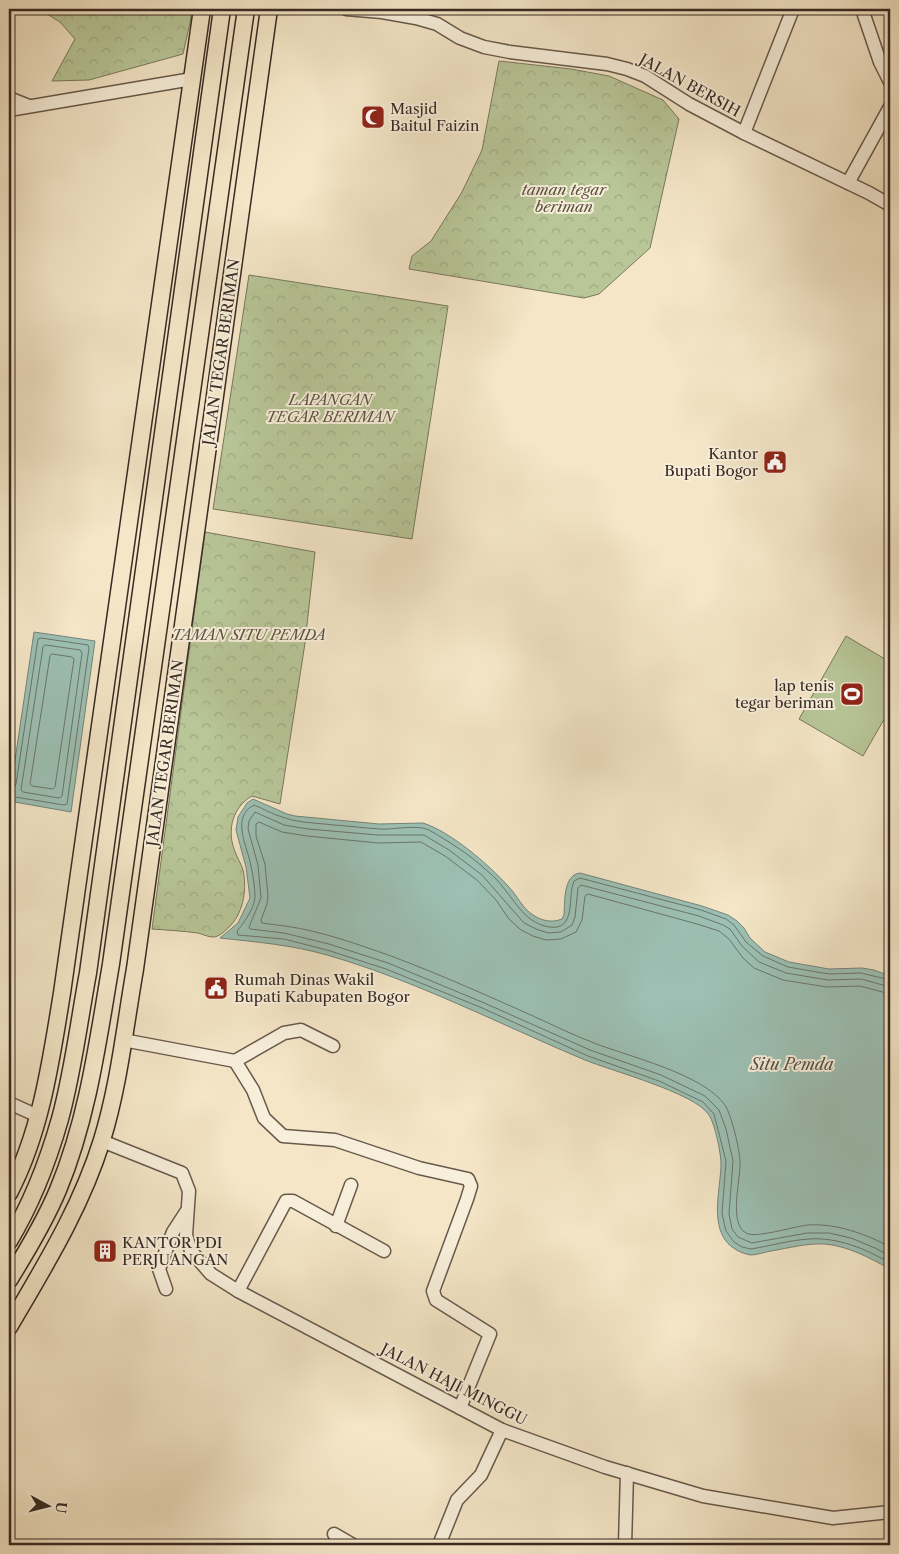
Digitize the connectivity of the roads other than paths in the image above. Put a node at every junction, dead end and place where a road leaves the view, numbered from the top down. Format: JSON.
{"nodes":[{"id":1,"x":202,"y":9,"type":"edge"},
{"id":2,"x":222,"y":9,"type":"edge"},
{"id":3,"x":246,"y":9,"type":"edge"},
{"id":4,"x":269,"y":9,"type":"edge"},
{"id":5,"x":346,"y":9,"type":"edge"},
{"id":6,"x":793,"y":9,"type":"edge"},
{"id":7,"x":862,"y":9,"type":"edge"},
{"id":8,"x":192,"y":79,"type":"junction"},
{"id":9,"x":890,"y":82,"type":"edge"},
{"id":10,"x":9,"y":98,"type":"edge"},
{"id":11,"x":29,"y":106,"type":"junction"},
{"id":12,"x":890,"y":108,"type":"edge"},
{"id":13,"x":9,"y":110,"type":"edge"},
{"id":14,"x":744,"y":133,"type":"junction"},
{"id":15,"x":848,"y":183,"type":"junction"},
{"id":16,"x":890,"y":205,"type":"edge"},
{"id":17,"x":114,"y":627,"type":"junction"},
{"id":18,"x":136,"y":630,"type":"junction"},
{"id":19,"x":119,"y":753,"type":"junction"},
{"id":20,"x":140,"y":756,"type":"junction"},
{"id":21,"x":111,"y":964,"type":"junction"},
{"id":22,"x":135,"y":969,"type":"junction"},
{"id":23,"x":123,"y":1040,"type":"junction"},
{"id":24,"x":332,"y":1046,"type":"dead end"},
{"id":25,"x":235,"y":1061,"type":"junction"},
{"id":26,"x":9,"y":1103,"type":"edge"},
{"id":27,"x":38,"y":1116,"type":"junction"},
{"id":28,"x":102,"y":1141,"type":"junction"},
{"id":29,"x":352,"y":1185,"type":"dead end"},
{"id":30,"x":9,"y":1193,"type":"edge"},
{"id":31,"x":187,"y":1210,"type":"junction"},
{"id":32,"x":336,"y":1226,"type":"junction"},
{"id":33,"x":9,"y":1241,"type":"edge"},
{"id":34,"x":384,"y":1251,"type":"dead end"},
{"id":35,"x":9,"y":1280,"type":"edge"},
{"id":36,"x":166,"y":1289,"type":"dead end"},
{"id":37,"x":238,"y":1291,"type":"junction"},
{"id":38,"x":9,"y":1327,"type":"edge"},
{"id":39,"x":460,"y":1408,"type":"junction"},
{"id":40,"x":502,"y":1430,"type":"junction"},
{"id":41,"x":627,"y":1473,"type":"junction"},
{"id":42,"x":890,"y":1512,"type":"edge"},
{"id":43,"x":334,"y":1534,"type":"dead end"},
{"id":44,"x":353,"y":1545,"type":"edge"},
{"id":45,"x":439,"y":1545,"type":"edge"},
{"id":46,"x":624,"y":1545,"type":"edge"}],
"edges":[{"from":1,"to":8,"type":"main road"},
{"from":2,"to":18,"type":"main road"},
{"from":3,"to":20,"type":"main road","name":"JALAN TEGAR BERIMAN"},
{"from":4,"to":22,"type":"main road","name":"JALAN TEGAR BERIMAN"},
{"from":5,"to":14,"type":"street","name":"JALAN BERSIH"},
{"from":6,"to":14,"type":"street"},
{"from":7,"to":9,"type":"street"},
{"from":8,"to":11,"type":"street"},
{"from":8,"to":17,"type":"main road"},
{"from":10,"to":11,"type":"street"},
{"from":11,"to":13,"type":"street"},
{"from":12,"to":15,"type":"street"},
{"from":14,"to":15,"type":"street","name":"JALAN BERSIH"},
{"from":15,"to":16,"type":"street","name":"JALAN BERSIH"},
{"from":17,"to":18,"type":"main road"},
{"from":17,"to":27,"type":"main road"},
{"from":18,"to":19,"type":"main road"},
{"from":19,"to":20,"type":"main road"},
{"from":19,"to":33,"type":"main road"},
{"from":20,"to":21,"type":"main road","name":"JALAN TEGAR BERIMAN"},
{"from":21,"to":22,"type":"main road"},
{"from":21,"to":35,"type":"main road","name":"JALAN TEGAR BERIMAN"},
{"from":22,"to":23,"type":"main road","name":"JALAN TEGAR BERIMAN"},
{"from":23,"to":25,"type":"street"},
{"from":23,"to":28,"type":"main road","name":"JALAN TEGAR BERIMAN"},
{"from":24,"to":25,"type":"street"},
{"from":25,"to":39,"type":"street"},
{"from":26,"to":27,"type":"street"},
{"from":27,"to":30,"type":"main road"},
{"from":28,"to":31,"type":"street","name":"JALAN HAJI MINGGU"},
{"from":28,"to":38,"type":"main road","name":"JALAN TEGAR BERIMAN"},
{"from":29,"to":32,"type":"street"},
{"from":31,"to":36,"type":"street"},
{"from":31,"to":37,"type":"street","name":"JALAN HAJI MINGGU"},
{"from":32,"to":34,"type":"street"},
{"from":32,"to":37,"type":"street"},
{"from":37,"to":39,"type":"street","name":"JALAN HAJI MINGGU"},
{"from":39,"to":40,"type":"street","name":"JALAN HAJI MINGGU"},
{"from":40,"to":41,"type":"street","name":"JALAN HAJI MINGGU"},
{"from":40,"to":45,"type":"street"},
{"from":41,"to":42,"type":"street","name":"JALAN HAJI MINGGU"},
{"from":41,"to":46,"type":"street"},
{"from":43,"to":44,"type":"street"}]}
